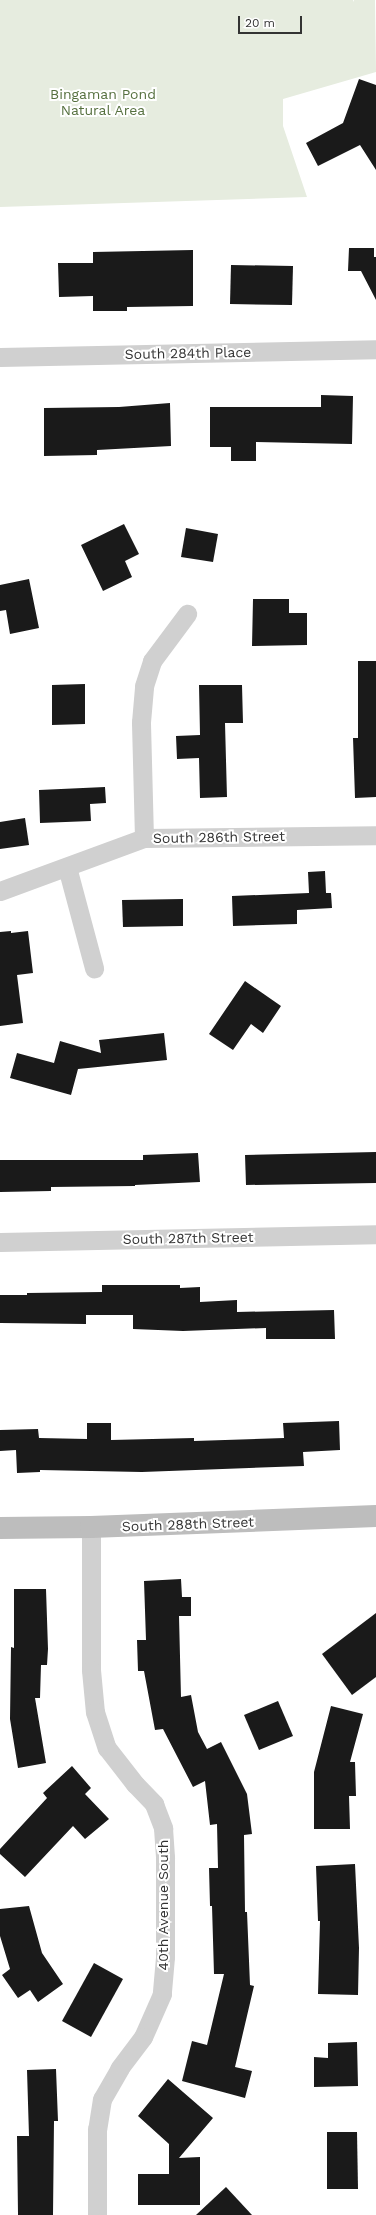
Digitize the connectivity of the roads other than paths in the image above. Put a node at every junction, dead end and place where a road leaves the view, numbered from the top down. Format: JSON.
{"nodes":[{"id":1,"x":376,"y":349,"type":"edge"},
{"id":2,"x":0,"y":357,"type":"edge"},
{"id":3,"x":187,"y":614,"type":"dead end"},
{"id":4,"x":376,"y":835,"type":"edge"},
{"id":5,"x":144,"y":838,"type":"junction"},
{"id":6,"x":67,"y":866,"type":"junction"},
{"id":7,"x":0,"y":891,"type":"edge"},
{"id":8,"x":94,"y":968,"type":"dead end"},
{"id":9,"x":376,"y":1234,"type":"edge"},
{"id":10,"x":0,"y":1242,"type":"edge"},
{"id":11,"x":376,"y":1516,"type":"edge"},
{"id":12,"x":91,"y":1527,"type":"junction"},
{"id":13,"x":0,"y":1528,"type":"edge"},
{"id":14,"x":97,"y":2215,"type":"edge"}],
"edges":[{"from":1,"to":2,"type":"street","name":"South 284th Place"},
{"from":3,"to":5,"type":"street"},
{"from":4,"to":5,"type":"street","name":"South 286th Street"},
{"from":5,"to":6,"type":"street","name":"South 286th Street"},
{"from":6,"to":7,"type":"street","name":"South 286th Street"},
{"from":6,"to":8,"type":"street"},
{"from":9,"to":10,"type":"street","name":"South 287th Street"},
{"from":11,"to":12,"type":"main road","name":"South 288th Street"},
{"from":12,"to":13,"type":"main road","name":"South 288th Street"},
{"from":12,"to":14,"type":"street","name":"40th Avenue South"}]}
